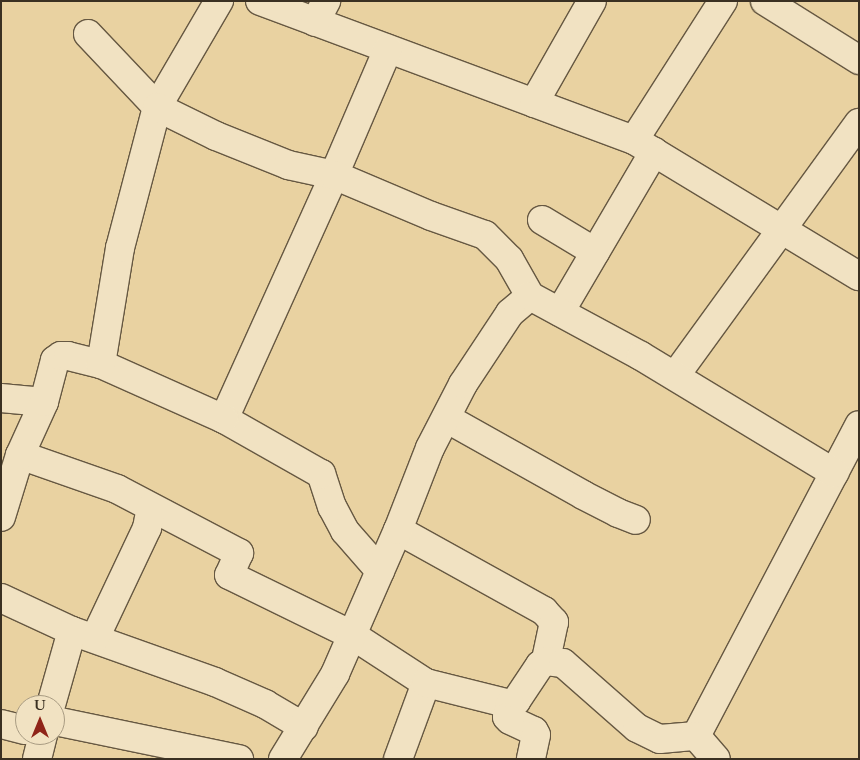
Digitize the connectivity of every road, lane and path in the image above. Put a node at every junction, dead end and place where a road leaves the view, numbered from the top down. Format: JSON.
{"nodes":[{"id":1,"x":219,"y":1,"type":"edge"},
{"id":2,"x":260,"y":1,"type":"edge"},
{"id":3,"x":592,"y":1,"type":"edge"},
{"id":4,"x":723,"y":1,"type":"edge"},
{"id":5,"x":765,"y":1,"type":"edge"},
{"id":6,"x":321,"y":12,"type":"edge"},
{"id":7,"x":88,"y":34,"type":"dead end"},
{"id":8,"x":388,"y":49,"type":"junction"},
{"id":9,"x":859,"y":60,"type":"edge"},
{"id":10,"x":534,"y":103,"type":"junction"},
{"id":11,"x":157,"y":107,"type":"junction"},
{"id":12,"x":854,"y":138,"type":"edge"},
{"id":13,"x":644,"y":146,"type":"junction"},
{"id":14,"x":334,"y":175,"type":"junction"},
{"id":15,"x":542,"y":220,"type":"dead end"},
{"id":16,"x":781,"y":230,"type":"junction"},
{"id":17,"x":596,"y":252,"type":"junction"},
{"id":18,"x":859,"y":276,"type":"edge"},
{"id":19,"x":530,"y":296,"type":"junction"},
{"id":20,"x":560,"y":312,"type":"junction"},
{"id":21,"x":101,"y":364,"type":"junction"},
{"id":22,"x":675,"y":376,"type":"junction"},
{"id":23,"x":1,"y":398,"type":"edge"},
{"id":24,"x":44,"y":402,"type":"junction"},
{"id":25,"x":446,"y":418,"type":"junction"},
{"id":26,"x":224,"y":419,"type":"junction"},
{"id":27,"x":859,"y":425,"type":"edge"},
{"id":28,"x":20,"y":455,"type":"junction"},
{"id":29,"x":834,"y":473,"type":"junction"},
{"id":30,"x":151,"y":507,"type":"junction"},
{"id":31,"x":1,"y":517,"type":"edge"},
{"id":32,"x":636,"y":520,"type":"dead end"},
{"id":33,"x":398,"y":530,"type":"junction"},
{"id":34,"x":380,"y":571,"type":"junction"},
{"id":35,"x":1,"y":598,"type":"edge"},
{"id":36,"x":84,"y":635,"type":"junction"},
{"id":37,"x":352,"y":635,"type":"junction"},
{"id":38,"x":546,"y":661,"type":"junction"},
{"id":39,"x":426,"y":684,"type":"junction"},
{"id":40,"x":56,"y":695,"type":"edge"},
{"id":41,"x":510,"y":704,"type":"junction"},
{"id":42,"x":65,"y":723,"type":"edge"},
{"id":43,"x":1,"y":724,"type":"edge"},
{"id":44,"x":15,"y":728,"type":"edge"},
{"id":45,"x":304,"y":728,"type":"junction"},
{"id":46,"x":696,"y":736,"type":"junction"},
{"id":47,"x":40,"y":745,"type":"edge"},
{"id":48,"x":37,"y":759,"type":"edge"},
{"id":49,"x":239,"y":759,"type":"edge"},
{"id":50,"x":283,"y":759,"type":"edge"},
{"id":51,"x":398,"y":759,"type":"edge"},
{"id":52,"x":531,"y":759,"type":"edge"},
{"id":53,"x":716,"y":759,"type":"edge"}],
"edges":[{"from":1,"to":11,"type":"street"},
{"from":2,"to":6,"type":"street"},
{"from":3,"to":10,"type":"street"},
{"from":4,"to":13,"type":"street"},
{"from":5,"to":9,"type":"street"},
{"from":6,"to":8,"type":"street"},
{"from":7,"to":11,"type":"street"},
{"from":8,"to":10,"type":"street"},
{"from":8,"to":14,"type":"street"},
{"from":10,"to":13,"type":"street"},
{"from":11,"to":14,"type":"street"},
{"from":11,"to":21,"type":"street"},
{"from":12,"to":16,"type":"street"},
{"from":13,"to":16,"type":"street"},
{"from":13,"to":17,"type":"street"},
{"from":14,"to":19,"type":"street"},
{"from":14,"to":26,"type":"street"},
{"from":15,"to":17,"type":"street"},
{"from":16,"to":18,"type":"street"},
{"from":16,"to":22,"type":"street"},
{"from":17,"to":20,"type":"street"},
{"from":19,"to":20,"type":"street"},
{"from":19,"to":25,"type":"street"},
{"from":20,"to":22,"type":"street"},
{"from":21,"to":24,"type":"street"},
{"from":21,"to":26,"type":"street"},
{"from":22,"to":29,"type":"street"},
{"from":23,"to":24,"type":"street"},
{"from":24,"to":28,"type":"street"},
{"from":25,"to":32,"type":"street"},
{"from":25,"to":33,"type":"street"},
{"from":26,"to":34,"type":"street"},
{"from":27,"to":29,"type":"street"},
{"from":28,"to":30,"type":"street"},
{"from":28,"to":31,"type":"street"},
{"from":29,"to":46,"type":"street"},
{"from":30,"to":36,"type":"street"},
{"from":30,"to":37,"type":"street"},
{"from":33,"to":34,"type":"street"},
{"from":33,"to":38,"type":"street"},
{"from":34,"to":37,"type":"street"},
{"from":35,"to":36,"type":"street"},
{"from":36,"to":40,"type":"street"},
{"from":36,"to":45,"type":"street"},
{"from":37,"to":39,"type":"street"},
{"from":37,"to":45,"type":"street"},
{"from":38,"to":41,"type":"street"},
{"from":38,"to":46,"type":"street"},
{"from":39,"to":41,"type":"street"},
{"from":39,"to":51,"type":"street"},
{"from":41,"to":52,"type":"street"},
{"from":42,"to":49,"type":"street"},
{"from":43,"to":44,"type":"street"},
{"from":45,"to":50,"type":"street"},
{"from":46,"to":53,"type":"street"},
{"from":47,"to":48,"type":"street"}]}
